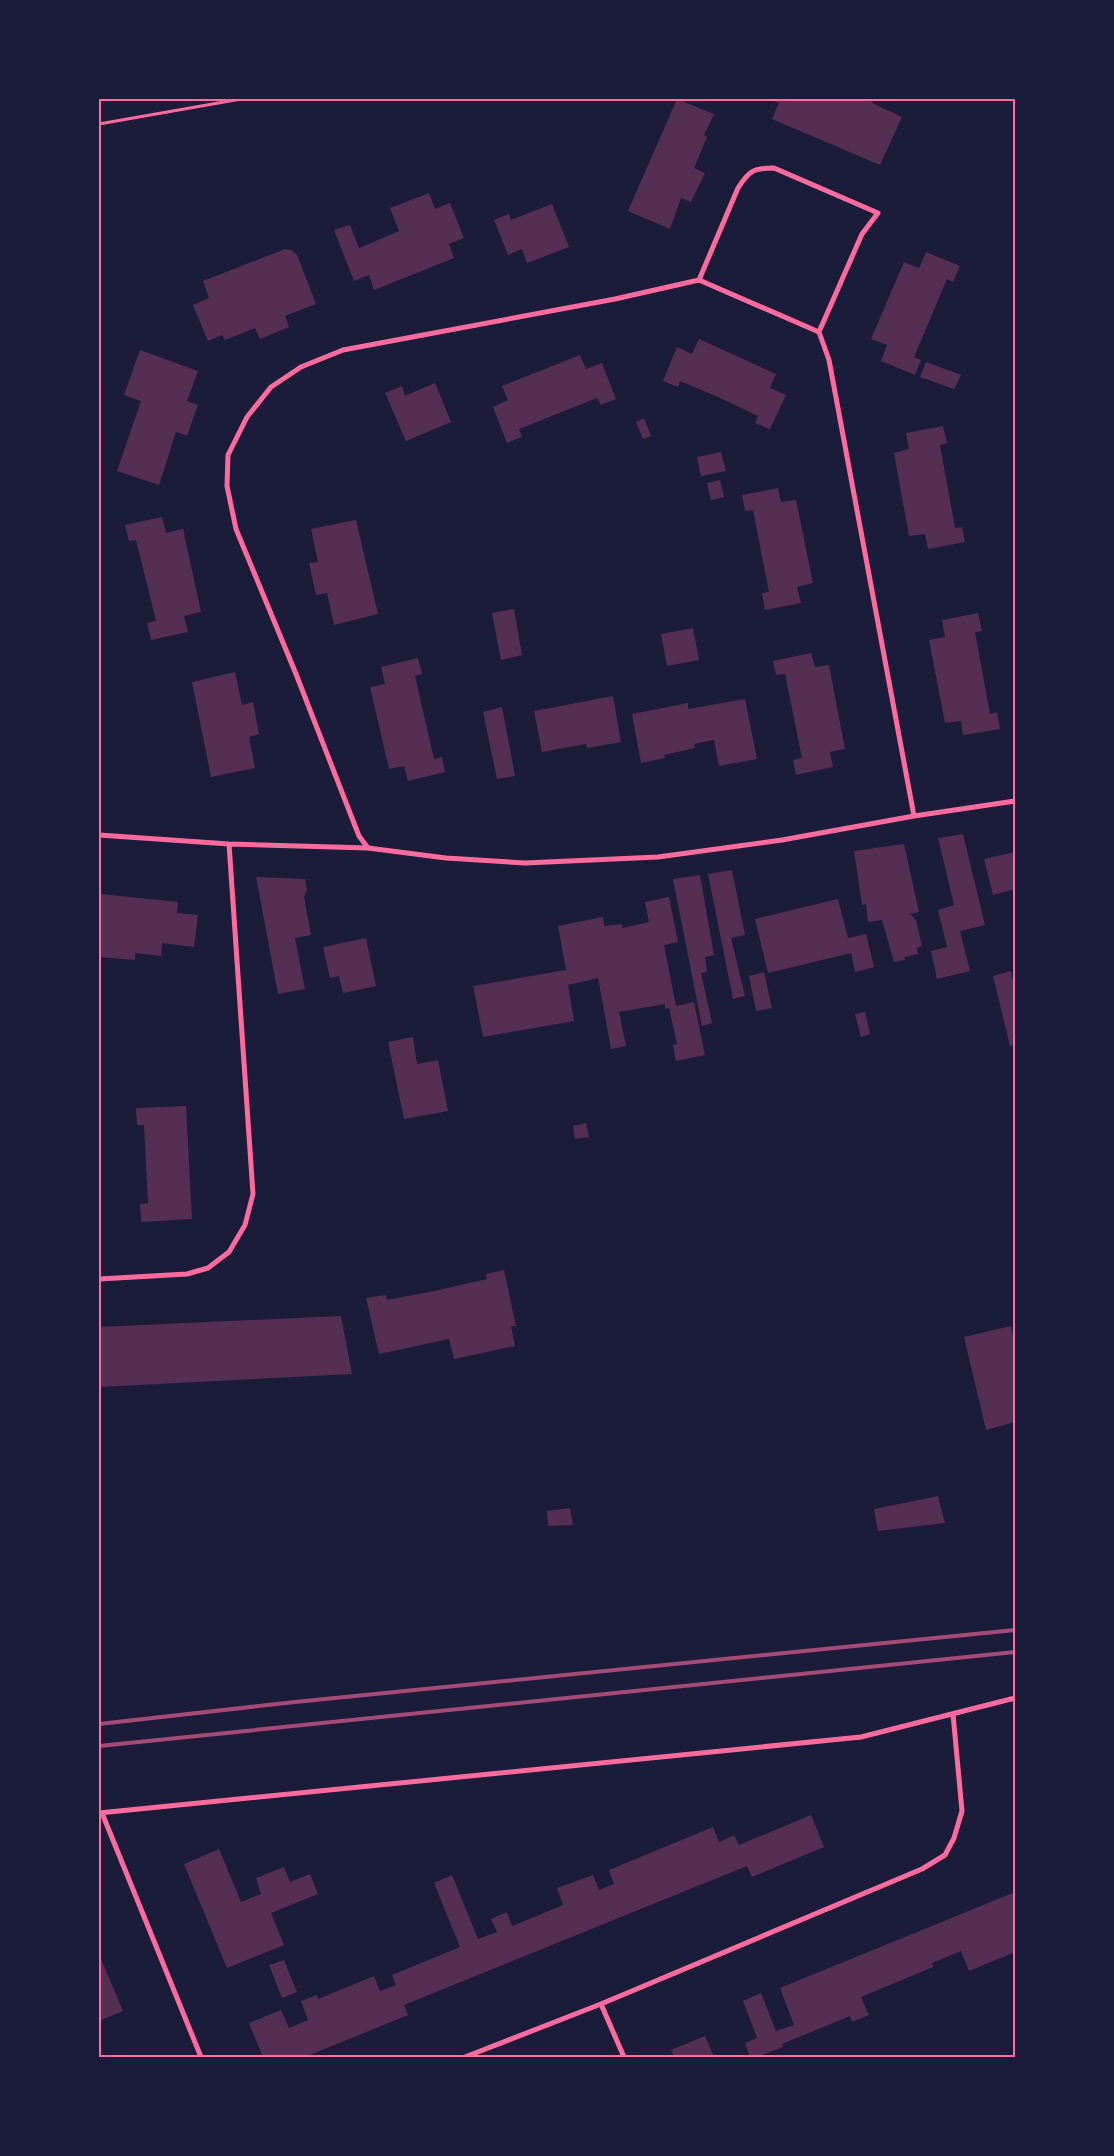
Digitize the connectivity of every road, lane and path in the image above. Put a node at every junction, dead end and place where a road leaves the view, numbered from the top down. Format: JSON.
{"nodes":[{"id":1,"x":241,"y":99,"type":"edge"},
{"id":2,"x":99,"y":124,"type":"edge"},
{"id":3,"x":699,"y":280,"type":"junction"},
{"id":4,"x":819,"y":332,"type":"junction"},
{"id":5,"x":1015,"y":801,"type":"edge"},
{"id":6,"x":914,"y":816,"type":"junction"},
{"id":7,"x":99,"y":835,"type":"edge"},
{"id":8,"x":229,"y":844,"type":"junction"},
{"id":9,"x":368,"y":848,"type":"junction"},
{"id":10,"x":99,"y":1279,"type":"edge"},
{"id":11,"x":1015,"y":1698,"type":"edge"},
{"id":12,"x":953,"y":1714,"type":"junction"},
{"id":13,"x":100,"y":1813,"type":"edge"},
{"id":14,"x":602,"y":2004,"type":"junction"},
{"id":15,"x":201,"y":2057,"type":"edge"},
{"id":16,"x":465,"y":2057,"type":"edge"},
{"id":17,"x":624,"y":2057,"type":"edge"}],
"edges":[{"from":1,"to":2,"type":"path"},
{"from":3,"to":4,"type":"street"},
{"from":3,"to":4,"type":"street"},
{"from":3,"to":9,"type":"street"},
{"from":4,"to":6,"type":"street"},
{"from":5,"to":6,"type":"street"},
{"from":6,"to":9,"type":"street"},
{"from":7,"to":8,"type":"street"},
{"from":8,"to":9,"type":"street"},
{"from":8,"to":10,"type":"street"},
{"from":11,"to":12,"type":"street"},
{"from":12,"to":13,"type":"street"},
{"from":12,"to":14,"type":"street"},
{"from":13,"to":15,"type":"street"},
{"from":14,"to":16,"type":"street"},
{"from":14,"to":17,"type":"street"}]}
